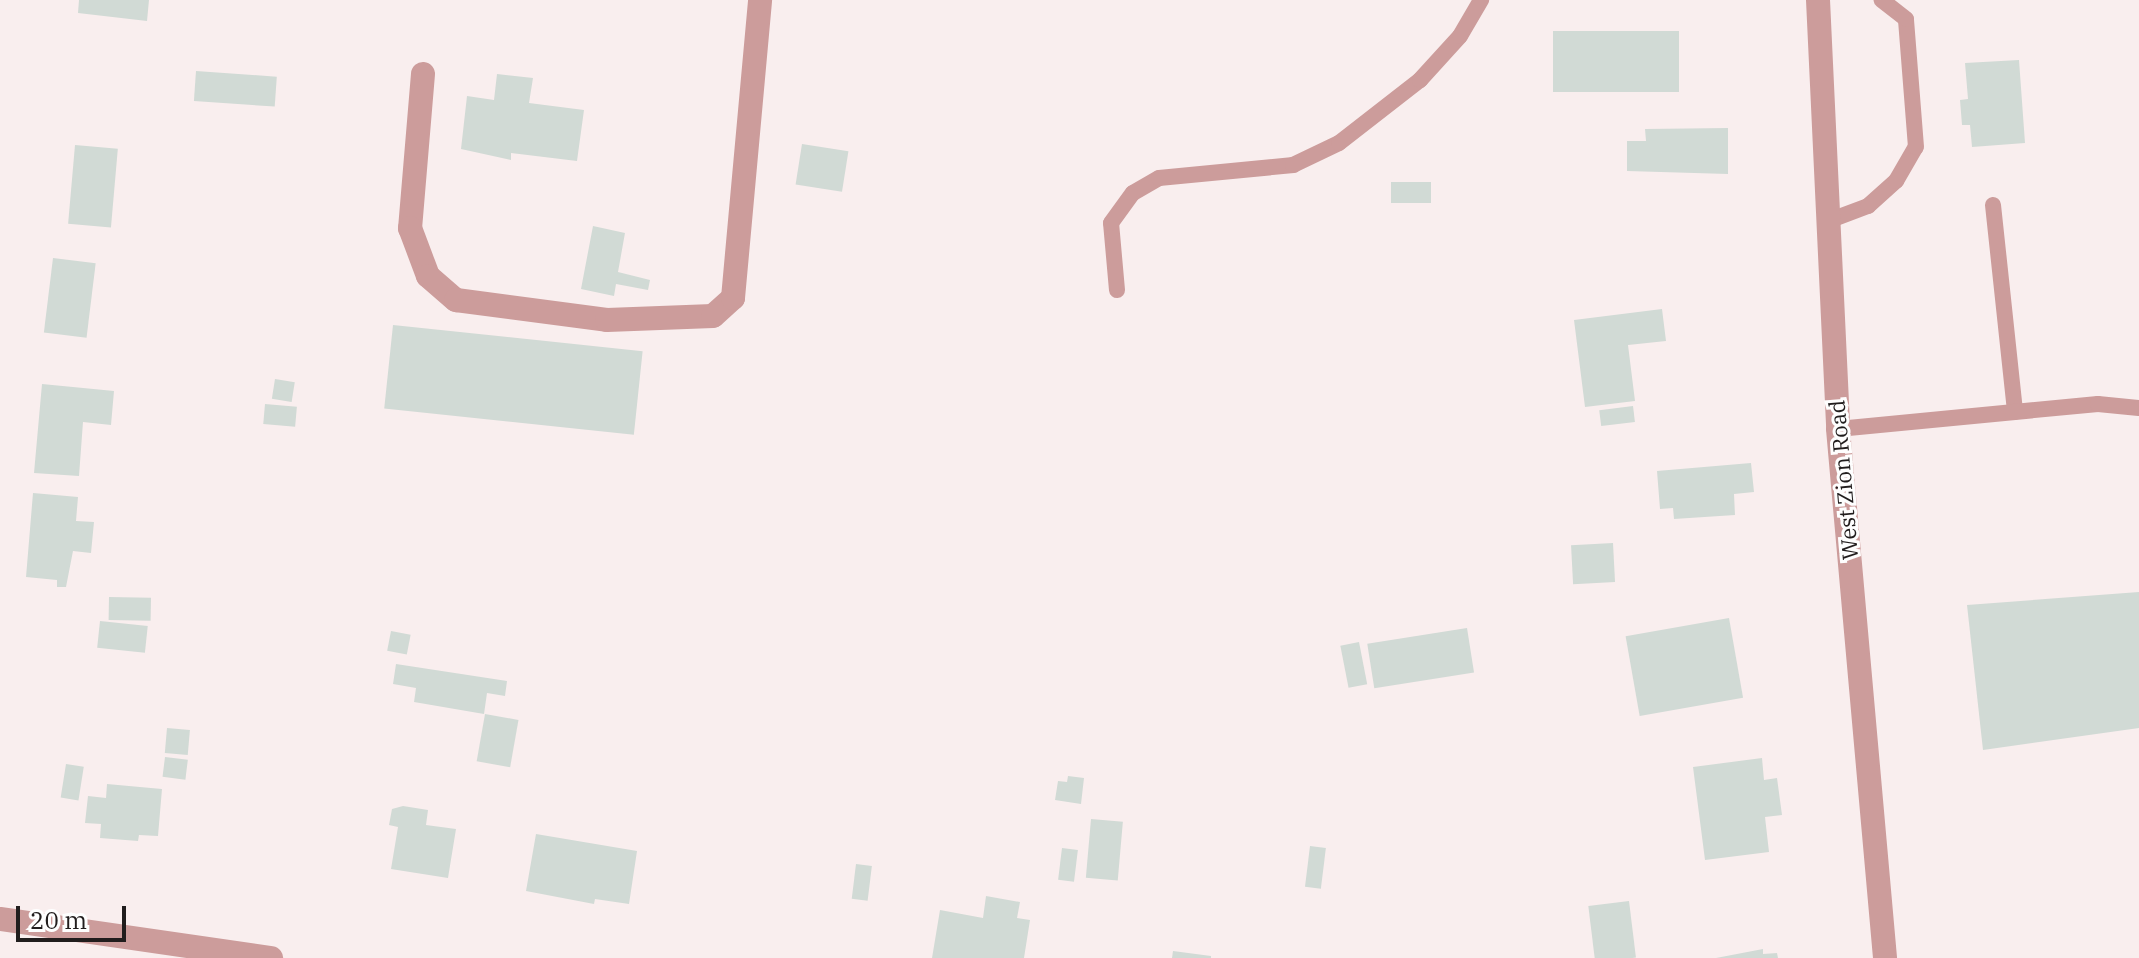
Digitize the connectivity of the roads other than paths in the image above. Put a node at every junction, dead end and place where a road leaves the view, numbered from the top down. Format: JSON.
{"nodes":[{"id":1,"x":760,"y":0,"type":"edge"},
{"id":2,"x":1481,"y":0,"type":"edge"},
{"id":3,"x":1818,"y":0,"type":"edge"},
{"id":4,"x":1882,"y":0,"type":"edge"},
{"id":5,"x":423,"y":74,"type":"dead end"},
{"id":6,"x":1993,"y":205,"type":"dead end"},
{"id":7,"x":1828,"y":221,"type":"junction"},
{"id":8,"x":1117,"y":290,"type":"dead end"},
{"id":9,"x":2139,"y":408,"type":"edge"},
{"id":10,"x":2015,"y":412,"type":"junction"},
{"id":11,"x":1838,"y":429,"type":"junction"},
{"id":12,"x":0,"y":919,"type":"edge"},
{"id":13,"x":271,"y":958,"type":"edge"},
{"id":14,"x":1885,"y":958,"type":"edge"}],
"edges":[{"from":1,"to":5,"type":"street"},
{"from":2,"to":8,"type":"lane"},
{"from":3,"to":7,"type":"street","name":"West Zion Road"},
{"from":4,"to":7,"type":"lane"},
{"from":6,"to":10,"type":"lane"},
{"from":7,"to":11,"type":"street","name":"West Zion Road"},
{"from":9,"to":10,"type":"lane"},
{"from":10,"to":11,"type":"lane"},
{"from":11,"to":14,"type":"street","name":"West Zion Road"},
{"from":12,"to":13,"type":"street"}]}
